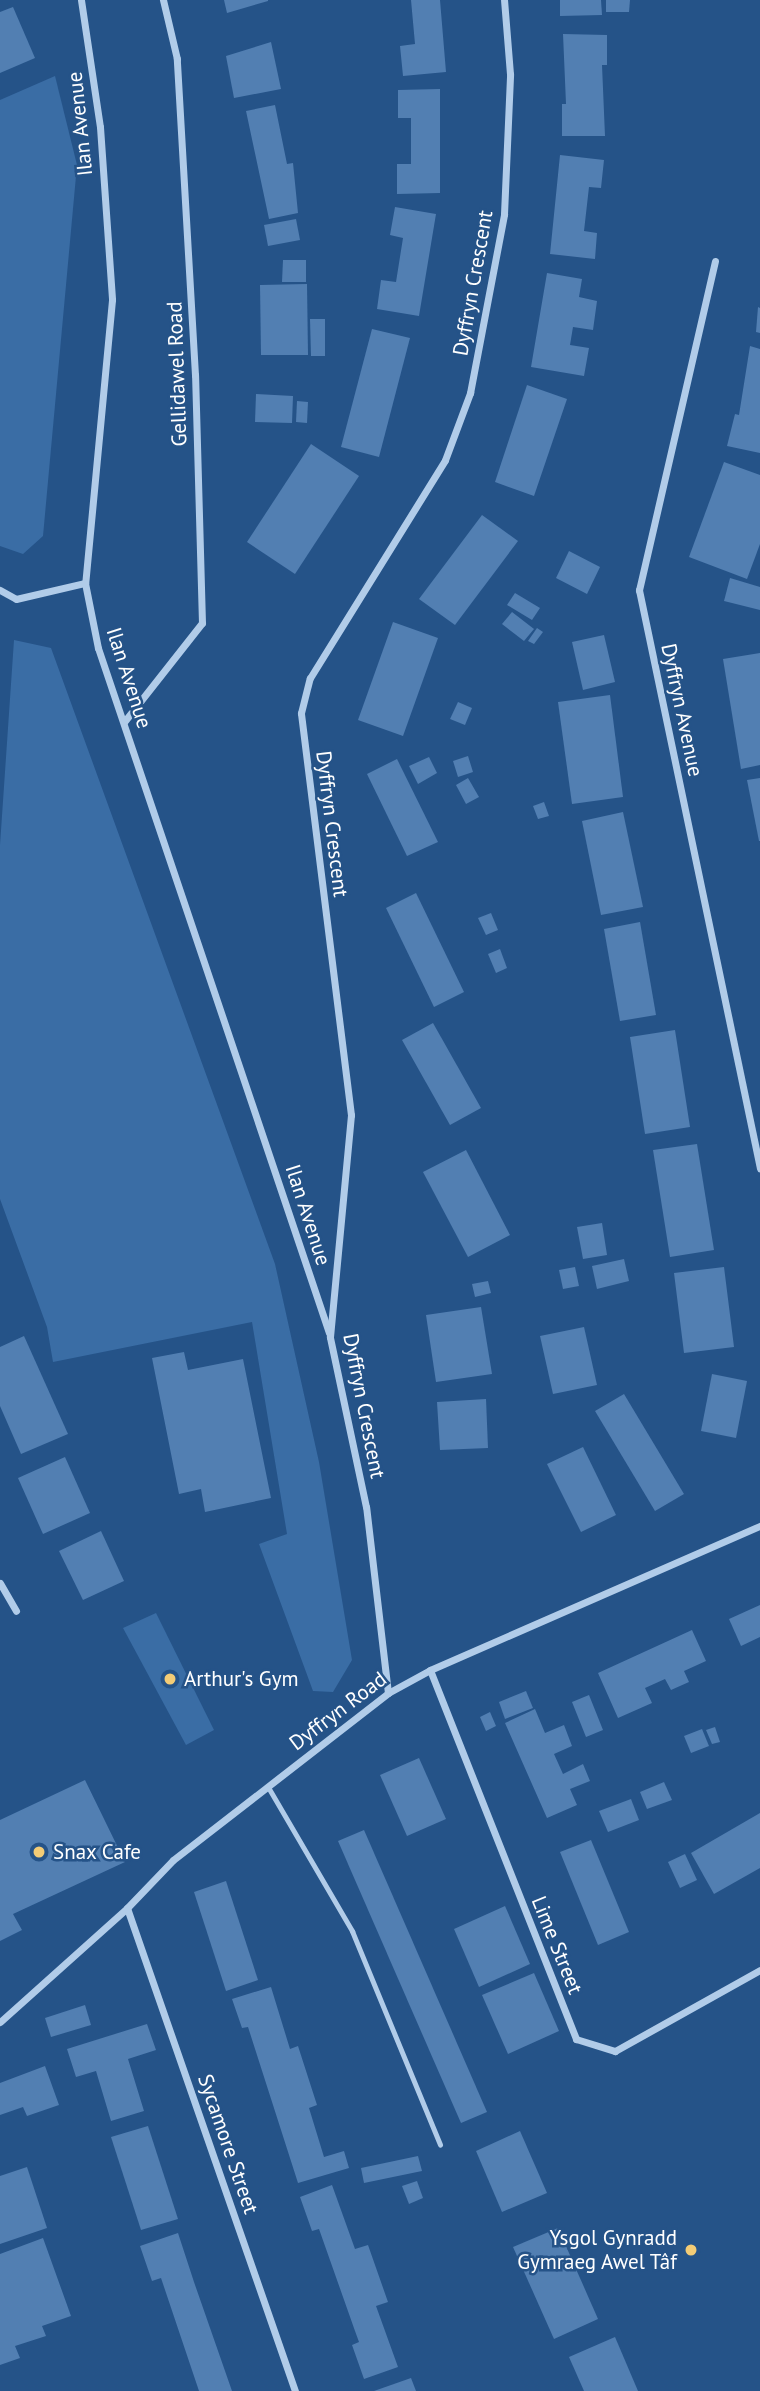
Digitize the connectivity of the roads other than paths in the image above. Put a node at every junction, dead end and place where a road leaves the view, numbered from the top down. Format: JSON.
{"nodes":[{"id":1,"x":81,"y":0,"type":"edge"},
{"id":2,"x":163,"y":0,"type":"edge"},
{"id":3,"x":503,"y":0,"type":"edge"},
{"id":4,"x":715,"y":261,"type":"dead end"},
{"id":5,"x":85,"y":583,"type":"junction"},
{"id":6,"x":0,"y":590,"type":"edge"},
{"id":7,"x":124,"y":722,"type":"junction"},
{"id":8,"x":760,"y":1168,"type":"edge"},
{"id":9,"x":330,"y":1337,"type":"junction"},
{"id":10,"x":760,"y":1526,"type":"edge"},
{"id":11,"x":0,"y":1583,"type":"edge"},
{"id":12,"x":16,"y":1611,"type":"dead end"},
{"id":13,"x":430,"y":1670,"type":"junction"},
{"id":14,"x":388,"y":1693,"type":"junction"},
{"id":15,"x":268,"y":1787,"type":"junction"},
{"id":16,"x":127,"y":1908,"type":"junction"},
{"id":17,"x":760,"y":1970,"type":"edge"},
{"id":18,"x":0,"y":2022,"type":"edge"},
{"id":19,"x":440,"y":2145,"type":"dead end"},
{"id":20,"x":295,"y":2391,"type":"edge"}],
"edges":[{"from":1,"to":5,"type":"street","name":"Ilan Avenue"},
{"from":2,"to":7,"type":"street","name":"Gellidawel Road"},
{"from":3,"to":9,"type":"street","name":"Dyffryn Crescent"},
{"from":4,"to":8,"type":"street","name":"Dyffryn Avenue"},
{"from":5,"to":6,"type":"street"},
{"from":5,"to":7,"type":"street","name":"Ilan Avenue"},
{"from":7,"to":9,"type":"street","name":"Ilan Avenue"},
{"from":9,"to":14,"type":"street","name":"Dyffryn Crescent"},
{"from":10,"to":13,"type":"street","name":"Dyffryn Road"},
{"from":11,"to":12,"type":"street"},
{"from":13,"to":14,"type":"street","name":"Dyffryn Road"},
{"from":13,"to":17,"type":"street","name":"Lime Street"},
{"from":14,"to":15,"type":"street","name":"Dyffryn Road"},
{"from":15,"to":16,"type":"street","name":"Dyffryn Road"},
{"from":15,"to":19,"type":"lane"},
{"from":16,"to":18,"type":"street","name":"Dyffryn Road"},
{"from":16,"to":20,"type":"street","name":"Sycamore Street"}]}
